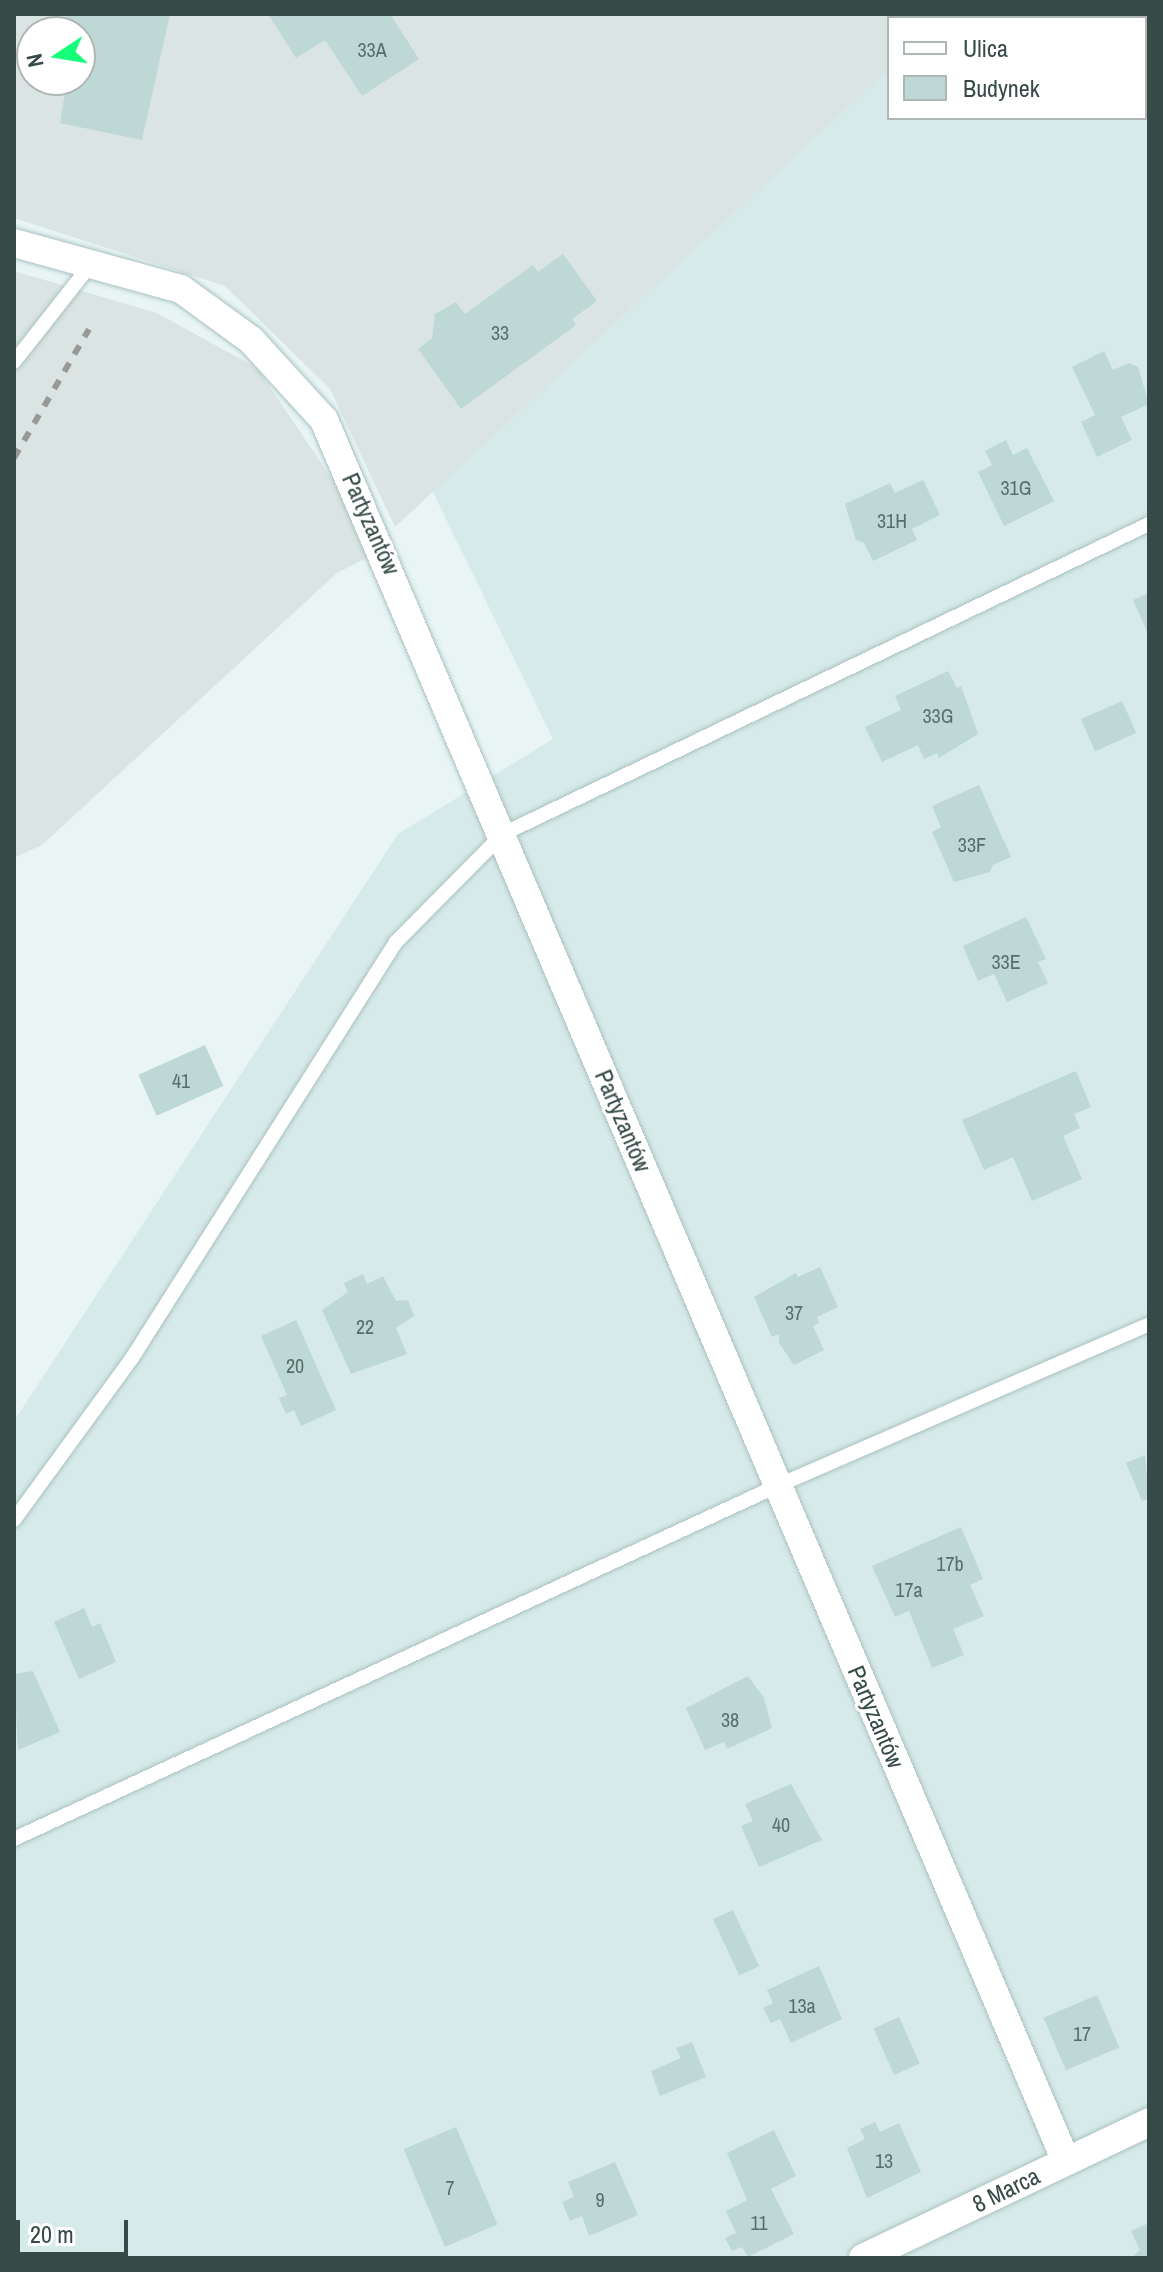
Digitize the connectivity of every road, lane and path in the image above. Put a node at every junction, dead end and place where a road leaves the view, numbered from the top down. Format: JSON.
{"nodes":[{"id":1,"x":14,"y":243,"type":"edge"},
{"id":2,"x":91,"y":264,"type":"junction"},
{"id":3,"x":14,"y":362,"type":"edge"},
{"id":4,"x":1149,"y":524,"type":"edge"},
{"id":5,"x":503,"y":834,"type":"junction"},
{"id":6,"x":1149,"y":1324,"type":"edge"},
{"id":7,"x":777,"y":1486,"type":"junction"},
{"id":8,"x":14,"y":1520,"type":"edge"},
{"id":9,"x":14,"y":1839,"type":"edge"},
{"id":10,"x":1149,"y":2122,"type":"edge"},
{"id":11,"x":1066,"y":2161,"type":"junction"},
{"id":12,"x":863,"y":2258,"type":"edge"}],
"edges":[{"from":1,"to":2,"type":"street","name":"Partyzantów"},
{"from":2,"to":3,"type":"lane"},
{"from":2,"to":5,"type":"street","name":"Partyzantów"},
{"from":4,"to":5,"type":"lane"},
{"from":5,"to":7,"type":"street","name":"Partyzantów"},
{"from":5,"to":8,"type":"lane"},
{"from":6,"to":7,"type":"lane"},
{"from":7,"to":9,"type":"lane"},
{"from":7,"to":11,"type":"street","name":"Partyzantów"},
{"from":10,"to":11,"type":"street","name":"8 Marca"},
{"from":11,"to":12,"type":"street","name":"8 Marca"}]}
